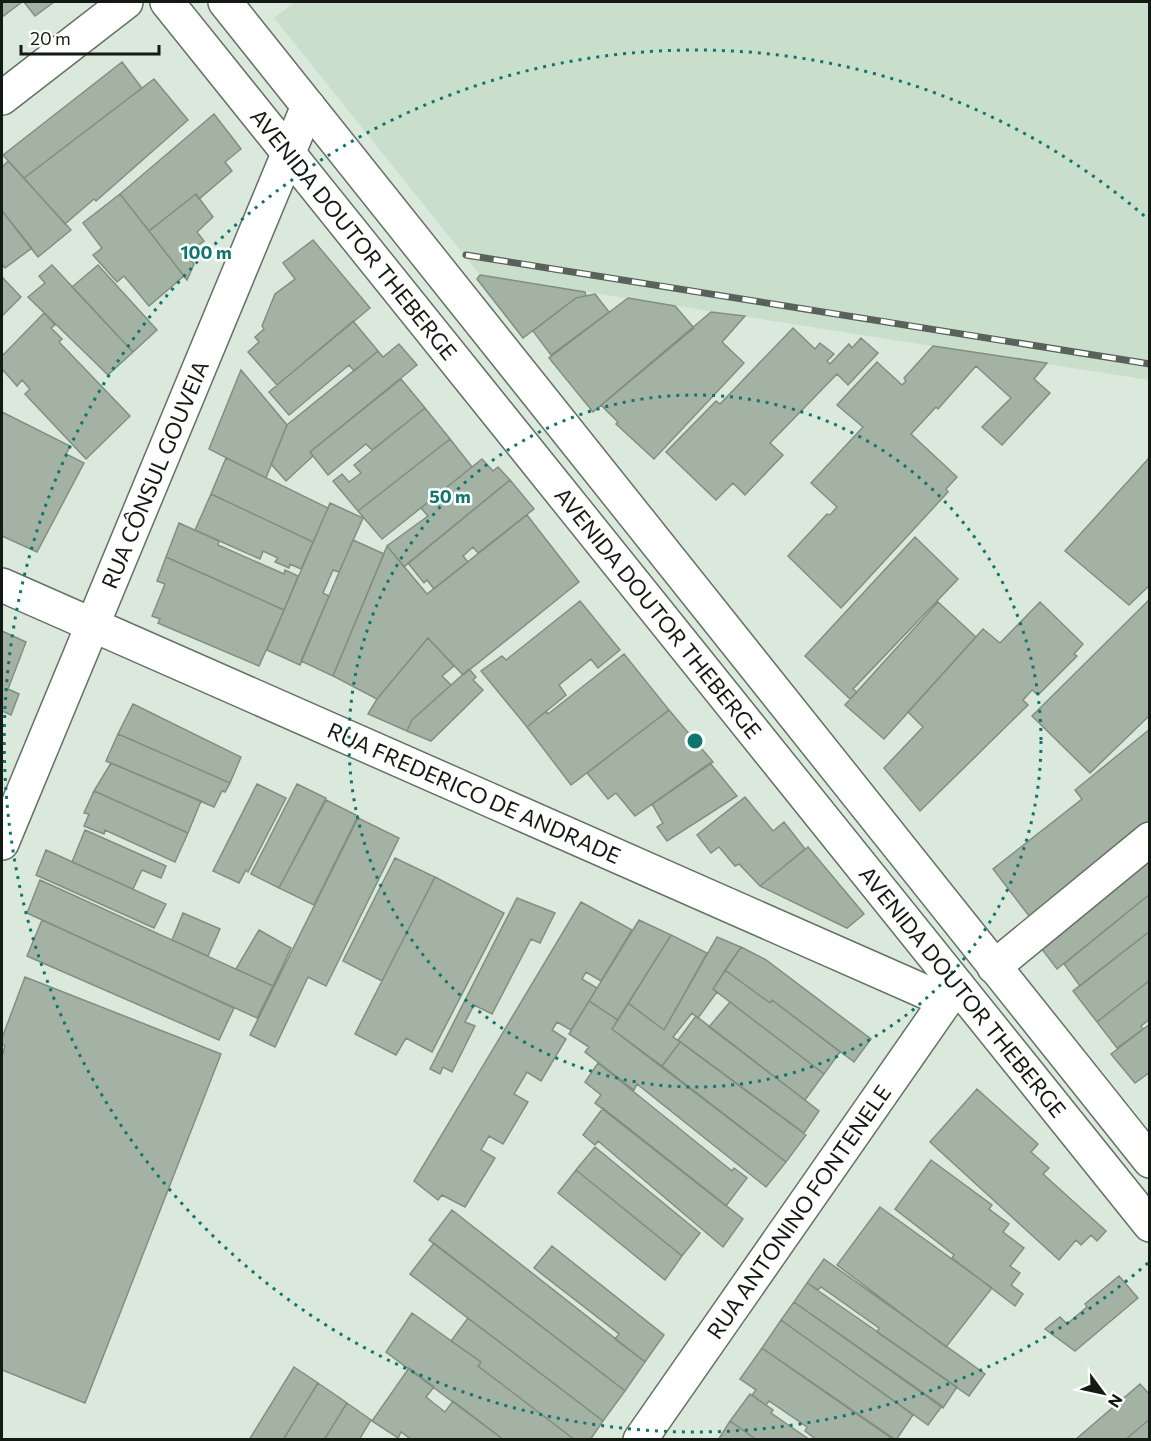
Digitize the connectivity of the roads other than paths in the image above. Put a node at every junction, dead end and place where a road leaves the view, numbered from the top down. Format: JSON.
{"nodes":[{"id":1,"x":126,"y":2,"type":"edge"},
{"id":2,"x":167,"y":2,"type":"edge"},
{"id":3,"x":229,"y":3,"type":"edge"},
{"id":4,"x":2,"y":98,"type":"edge"},
{"id":5,"x":308,"y":106,"type":"junction"},
{"id":6,"x":289,"y":153,"type":"junction"},
{"id":7,"x":2,"y":585,"type":"edge"},
{"id":8,"x":94,"y":625,"type":"junction"},
{"id":9,"x":1149,"y":839,"type":"edge"},
{"id":10,"x":2,"y":843,"type":"edge"},
{"id":11,"x":994,"y":967,"type":"junction"},
{"id":12,"x":952,"y":993,"type":"junction"},
{"id":13,"x":1149,"y":1161,"type":"edge"},
{"id":14,"x":1149,"y":1224,"type":"edge"},
{"id":15,"x":640,"y":1440,"type":"edge"}],
"edges":[{"from":1,"to":4,"type":"main road"},
{"from":2,"to":6,"type":"main road","name":"AVENIDA DOUTOR THEBERGE"},
{"from":3,"to":5,"type":"main road","name":"AVENIDA DOUTOR THEBERGE"},
{"from":5,"to":6,"type":"main road","name":"RUA CÔNSUL GOUVEIA"},
{"from":5,"to":11,"type":"main road","name":"AVENIDA DOUTOR THEBERGE"},
{"from":6,"to":8,"type":"main road","name":"RUA CÔNSUL GOUVEIA"},
{"from":6,"to":12,"type":"main road","name":"AVENIDA DOUTOR THEBERGE"},
{"from":7,"to":8,"type":"main road","name":"RUA FREDERICO DE ANDRADE"},
{"from":8,"to":10,"type":"main road","name":"RUA CÔNSUL GOUVEIA"},
{"from":8,"to":12,"type":"main road","name":"RUA FREDERICO DE ANDRADE"},
{"from":9,"to":11,"type":"main road"},
{"from":11,"to":13,"type":"main road","name":"AVENIDA DOUTOR THEBERGE"},
{"from":12,"to":14,"type":"main road","name":"AVENIDA DOUTOR THEBERGE"},
{"from":12,"to":15,"type":"main road","name":"RUA ANTONINO FONTENELE"}]}
